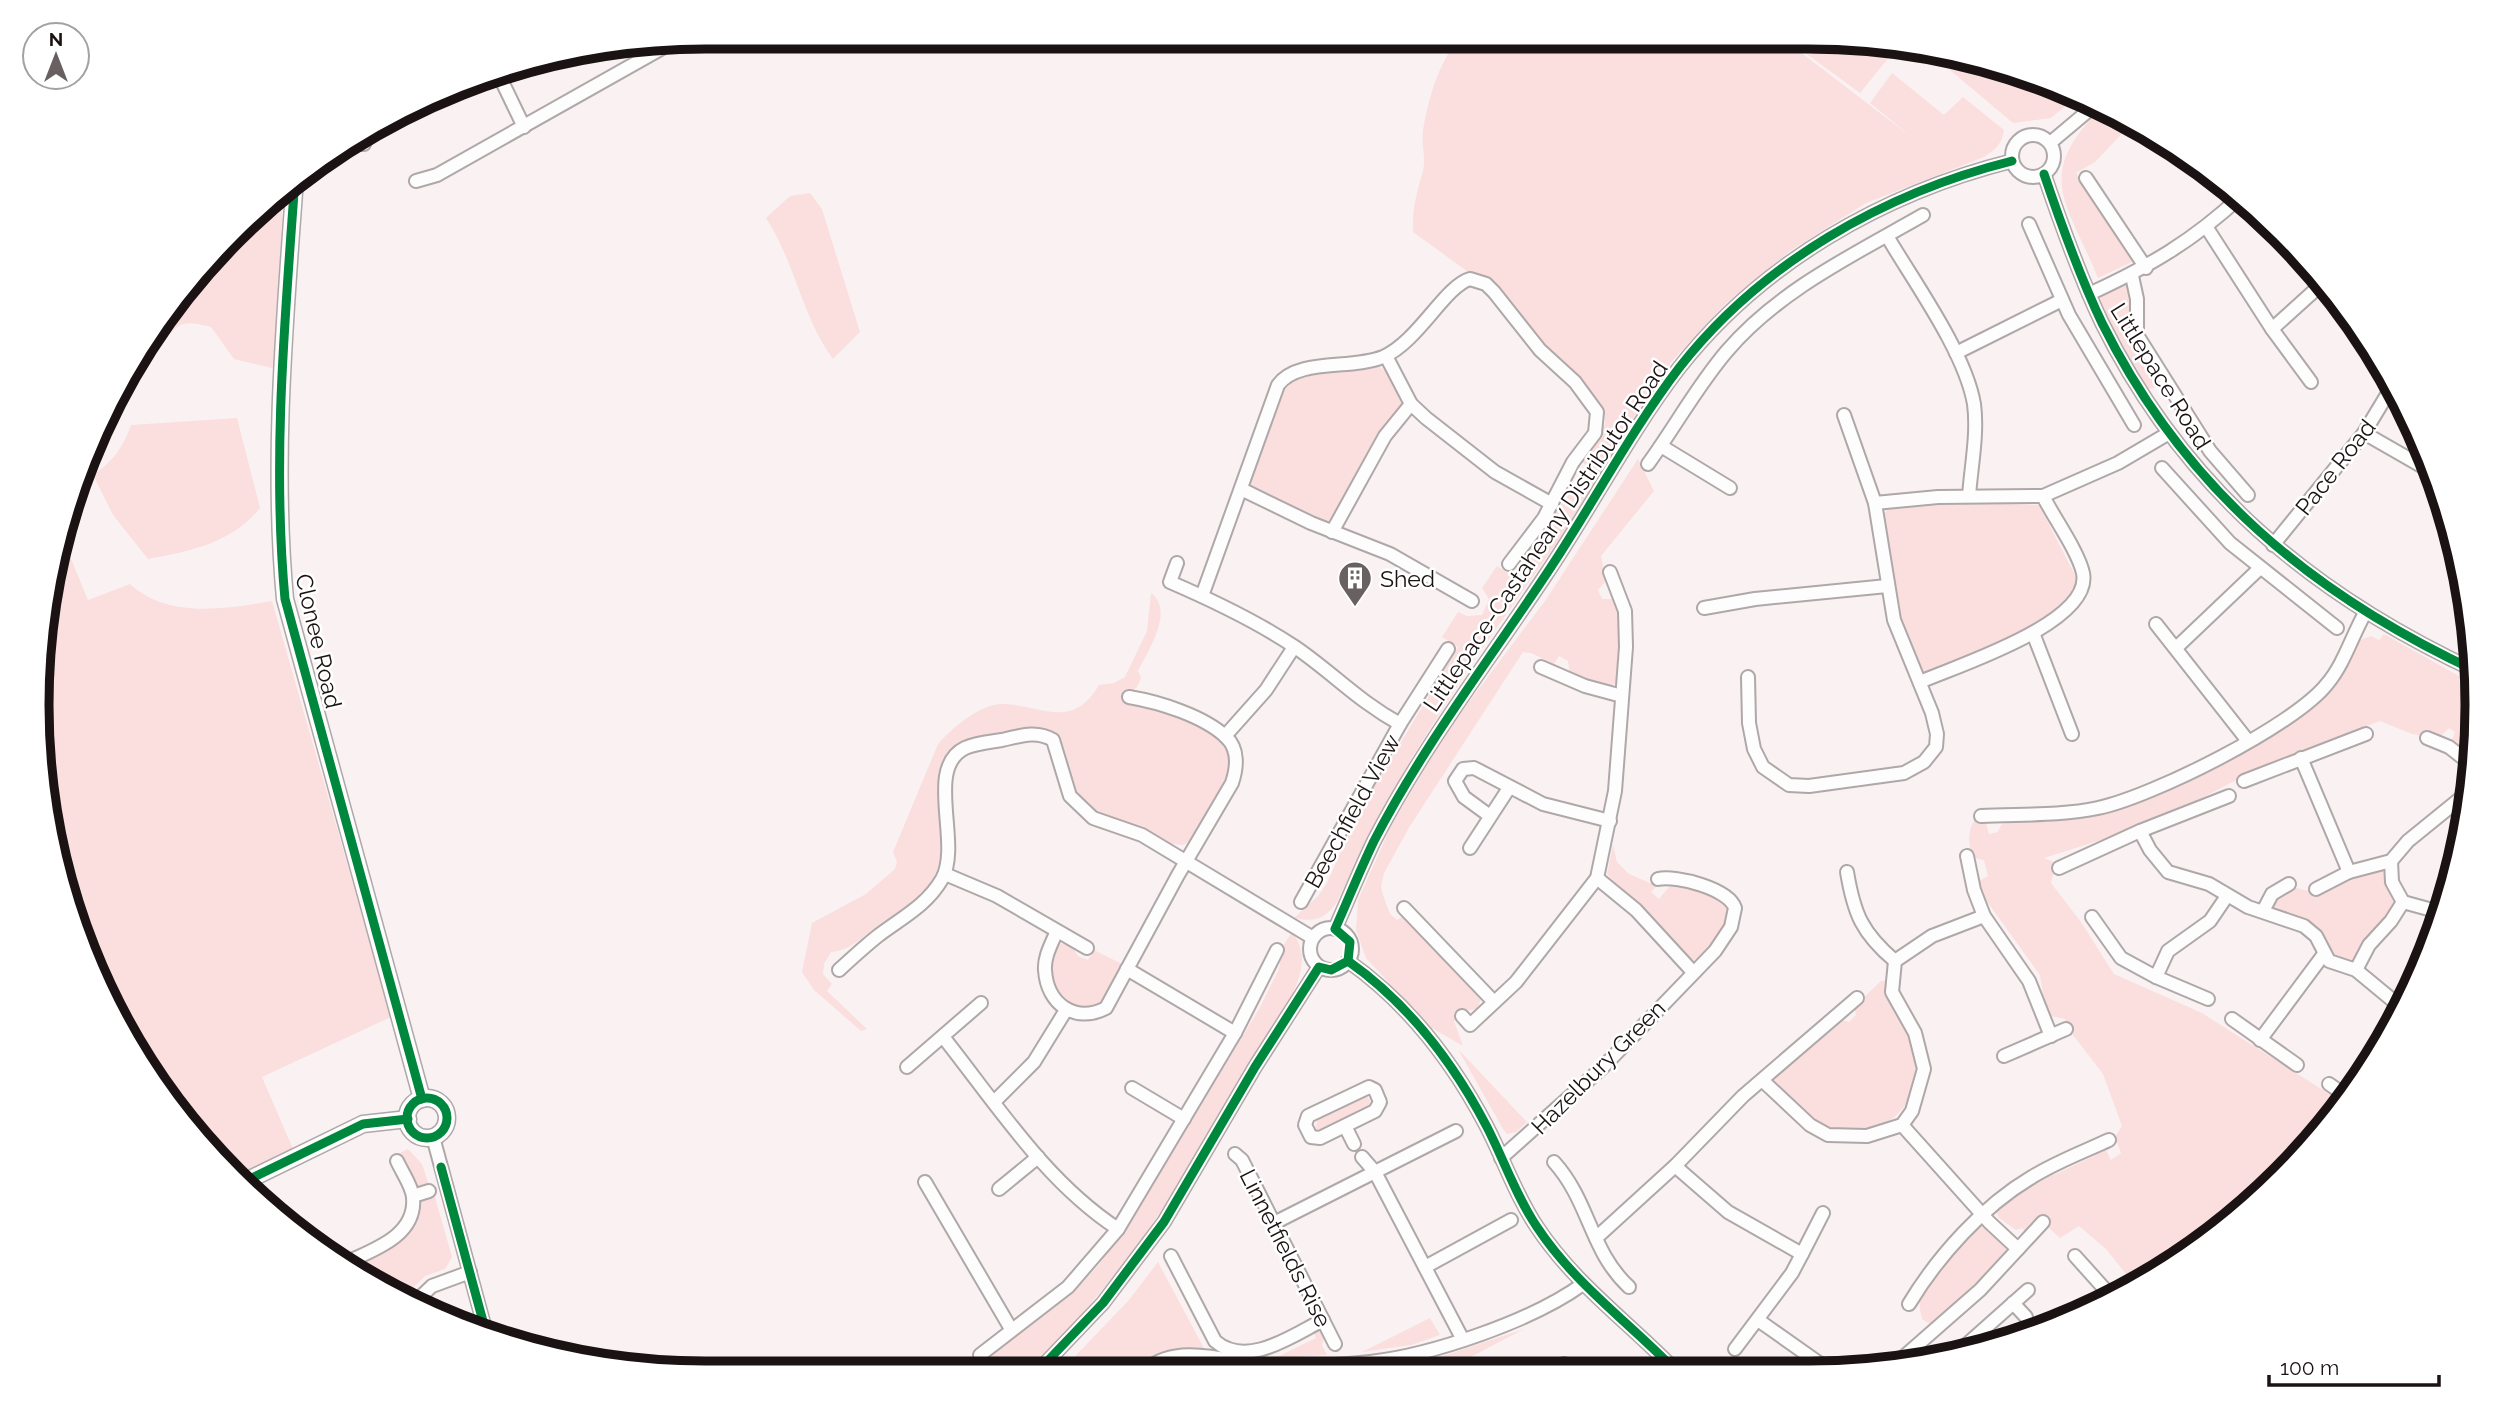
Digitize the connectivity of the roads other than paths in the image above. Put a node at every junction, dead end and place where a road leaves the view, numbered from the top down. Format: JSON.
{"nodes":[{"id":1,"x":658,"y":50,"type":"edge"},
{"id":2,"x":502,"y":81,"type":"edge"},
{"id":3,"x":2087,"y":112,"type":"edge"},
{"id":4,"x":524,"y":127,"type":"junction"},
{"id":5,"x":2050,"y":143,"type":"junction"},
{"id":6,"x":2012,"y":162,"type":"junction"},
{"id":7,"x":2044,"y":174,"type":"junction"},
{"id":8,"x":2085,"y":178,"type":"dead end"},
{"id":9,"x":416,"y":181,"type":"dead end"},
{"id":10,"x":294,"y":195,"type":"edge"},
{"id":11,"x":2232,"y":204,"type":"edge"},
{"id":12,"x":1923,"y":215,"type":"dead end"},
{"id":13,"x":2029,"y":224,"type":"dead end"},
{"id":14,"x":2207,"y":228,"type":"junction"},
{"id":15,"x":1887,"y":236,"type":"junction"},
{"id":16,"x":2146,"y":268,"type":"junction"},
{"id":17,"x":2132,"y":276,"type":"junction"},
{"id":18,"x":2316,"y":289,"type":"edge"},
{"id":19,"x":2089,"y":294,"type":"junction"},
{"id":20,"x":2062,"y":300,"type":"junction"},
{"id":21,"x":2272,"y":329,"type":"junction"},
{"id":22,"x":1956,"y":353,"type":"junction"},
{"id":23,"x":1386,"y":356,"type":"junction"},
{"id":24,"x":2311,"y":382,"type":"dead end"},
{"id":25,"x":2387,"y":395,"type":"edge"},
{"id":26,"x":1411,"y":404,"type":"junction"},
{"id":27,"x":1844,"y":415,"type":"dead end"},
{"id":28,"x":2134,"y":425,"type":"dead end"},
{"id":29,"x":2169,"y":433,"type":"junction"},
{"id":30,"x":2364,"y":433,"type":"junction"},
{"id":31,"x":1661,"y":446,"type":"junction"},
{"id":32,"x":1648,"y":464,"type":"dead end"},
{"id":33,"x":2419,"y":465,"type":"edge"},
{"id":34,"x":2162,"y":468,"type":"dead end"},
{"id":35,"x":2249,"y":475,"type":"dead end"},
{"id":36,"x":1730,"y":488,"type":"dead end"},
{"id":37,"x":1241,"y":489,"type":"junction"},
{"id":38,"x":1969,"y":496,"type":"junction"},
{"id":39,"x":2043,"y":496,"type":"junction"},
{"id":40,"x":1874,"y":503,"type":"junction"},
{"id":41,"x":1552,"y":504,"type":"junction"},
{"id":42,"x":1332,"y":532,"type":"junction"},
{"id":43,"x":2273,"y":545,"type":"junction"},
{"id":44,"x":1177,"y":563,"type":"dead end"},
{"id":45,"x":1509,"y":564,"type":"dead end"},
{"id":46,"x":2259,"y":569,"type":"junction"},
{"id":47,"x":1610,"y":572,"type":"dead end"},
{"id":48,"x":1887,"y":586,"type":"junction"},
{"id":49,"x":1202,"y":596,"type":"junction"},
{"id":50,"x":1472,"y":601,"type":"dead end"},
{"id":51,"x":1704,"y":608,"type":"dead end"},
{"id":52,"x":2365,"y":613,"type":"junction"},
{"id":53,"x":2156,"y":624,"type":"dead end"},
{"id":54,"x":2337,"y":628,"type":"dead end"},
{"id":55,"x":2032,"y":633,"type":"junction"},
{"id":56,"x":1294,"y":647,"type":"junction"},
{"id":57,"x":2176,"y":648,"type":"junction"},
{"id":58,"x":1448,"y":649,"type":"dead end"},
{"id":59,"x":2464,"y":665,"type":"edge"},
{"id":60,"x":1541,"y":667,"type":"dead end"},
{"id":61,"x":1748,"y":677,"type":"dead end"},
{"id":62,"x":1920,"y":682,"type":"junction"},
{"id":63,"x":1622,"y":696,"type":"junction"},
{"id":64,"x":1129,"y":697,"type":"dead end"},
{"id":65,"x":1400,"y":724,"type":"junction"},
{"id":66,"x":2072,"y":734,"type":"dead end"},
{"id":67,"x":2366,"y":734,"type":"dead end"},
{"id":68,"x":1225,"y":736,"type":"junction"},
{"id":69,"x":2427,"y":738,"type":"dead end"},
{"id":70,"x":2248,"y":741,"type":"junction"},
{"id":71,"x":2301,"y":758,"type":"junction"},
{"id":72,"x":2463,"y":758,"type":"edge"},
{"id":73,"x":2244,"y":781,"type":"dead end"},
{"id":74,"x":1509,"y":788,"type":"junction"},
{"id":75,"x":2229,"y":796,"type":"dead end"},
{"id":76,"x":2457,"y":801,"type":"edge"},
{"id":77,"x":1490,"y":816,"type":"junction"},
{"id":78,"x":1981,"y":816,"type":"dead end"},
{"id":79,"x":1610,"y":821,"type":"junction"},
{"id":80,"x":2140,"y":831,"type":"junction"},
{"id":81,"x":1470,"y":848,"type":"dead end"},
{"id":82,"x":1967,"y":856,"type":"dead end"},
{"id":83,"x":2391,"y":861,"type":"junction"},
{"id":84,"x":1185,"y":862,"type":"junction"},
{"id":85,"x":2059,"y":868,"type":"dead end"},
{"id":86,"x":1847,"y":872,"type":"dead end"},
{"id":87,"x":2349,"y":872,"type":"junction"},
{"id":88,"x":945,"y":874,"type":"junction"},
{"id":89,"x":1597,"y":878,"type":"junction"},
{"id":90,"x":1658,"y":879,"type":"dead end"},
{"id":91,"x":2288,"y":884,"type":"dead end"},
{"id":92,"x":2316,"y":889,"type":"dead end"},
{"id":93,"x":2227,"y":895,"type":"junction"},
{"id":94,"x":1301,"y":902,"type":"dead end"},
{"id":95,"x":2403,"y":902,"type":"junction"},
{"id":96,"x":1404,"y":908,"type":"dead end"},
{"id":97,"x":2432,"y":910,"type":"edge"},
{"id":98,"x":2263,"y":911,"type":"junction"},
{"id":99,"x":1984,"y":916,"type":"junction"},
{"id":100,"x":2092,"y":917,"type":"dead end"},
{"id":101,"x":1335,"y":929,"type":"junction"},
{"id":102,"x":1056,"y":933,"type":"junction"},
{"id":103,"x":1313,"y":938,"type":"junction"},
{"id":104,"x":1087,"y":948,"type":"dead end"},
{"id":105,"x":1277,"y":950,"type":"dead end"},
{"id":106,"x":2324,"y":954,"type":"junction"},
{"id":107,"x":1348,"y":961,"type":"junction"},
{"id":108,"x":1895,"y":961,"type":"junction"},
{"id":109,"x":1319,"y":967,"type":"junction"},
{"id":110,"x":1127,"y":969,"type":"junction"},
{"id":111,"x":839,"y":970,"type":"dead end"},
{"id":112,"x":2356,"y":970,"type":"junction"},
{"id":113,"x":1693,"y":972,"type":"junction"},
{"id":114,"x":2155,"y":977,"type":"junction"},
{"id":115,"x":1857,"y":998,"type":"dead end"},
{"id":116,"x":2208,"y":999,"type":"dead end"},
{"id":117,"x":2394,"y":1001,"type":"edge"},
{"id":118,"x":1494,"y":1002,"type":"junction"},
{"id":119,"x":981,"y":1003,"type":"dead end"},
{"id":120,"x":1066,"y":1010,"type":"junction"},
{"id":121,"x":1462,"y":1016,"type":"dead end"},
{"id":122,"x":2232,"y":1019,"type":"dead end"},
{"id":123,"x":2066,"y":1029,"type":"dead end"},
{"id":124,"x":1235,"y":1033,"type":"junction"},
{"id":125,"x":2051,"y":1036,"type":"junction"},
{"id":126,"x":944,"y":1038,"type":"junction"},
{"id":127,"x":2260,"y":1040,"type":"junction"},
{"id":128,"x":2004,"y":1056,"type":"dead end"},
{"id":129,"x":2297,"y":1065,"type":"dead end"},
{"id":130,"x":907,"y":1068,"type":"dead end"},
{"id":131,"x":1762,"y":1080,"type":"junction"},
{"id":132,"x":2329,"y":1084,"type":"dead end"},
{"id":133,"x":1132,"y":1088,"type":"dead end"},
{"id":134,"x":2339,"y":1091,"type":"edge"},
{"id":135,"x":422,"y":1099,"type":"junction"},
{"id":136,"x":994,"y":1102,"type":"junction"},
{"id":137,"x":408,"y":1118,"type":"junction"},
{"id":138,"x":1184,"y":1119,"type":"junction"},
{"id":139,"x":1902,"y":1125,"type":"junction"},
{"id":140,"x":1345,"y":1126,"type":"junction"},
{"id":141,"x":1456,"y":1130,"type":"dead end"},
{"id":142,"x":433,"y":1137,"type":"junction"},
{"id":143,"x":2109,"y":1140,"type":"dead end"},
{"id":144,"x":1354,"y":1144,"type":"dead end"},
{"id":145,"x":1236,"y":1154,"type":"dead end"},
{"id":146,"x":1038,"y":1157,"type":"junction"},
{"id":147,"x":1362,"y":1157,"type":"dead end"},
{"id":148,"x":1501,"y":1158,"type":"junction"},
{"id":149,"x":397,"y":1161,"type":"dead end"},
{"id":150,"x":1554,"y":1162,"type":"dead end"},
{"id":151,"x":1675,"y":1166,"type":"junction"},
{"id":152,"x":1375,"y":1172,"type":"junction"},
{"id":153,"x":251,"y":1178,"type":"edge"},
{"id":154,"x":925,"y":1182,"type":"dead end"},
{"id":155,"x":999,"y":1189,"type":"dead end"},
{"id":156,"x":429,"y":1191,"type":"dead end"},
{"id":157,"x":413,"y":1196,"type":"junction"},
{"id":158,"x":1823,"y":1213,"type":"dead end"},
{"id":159,"x":1984,"y":1216,"type":"junction"},
{"id":160,"x":1511,"y":1220,"type":"dead end"},
{"id":161,"x":2043,"y":1222,"type":"dead end"},
{"id":162,"x":1274,"y":1223,"type":"junction"},
{"id":163,"x":1118,"y":1229,"type":"junction"},
{"id":164,"x":1595,"y":1238,"type":"junction"},
{"id":165,"x":2018,"y":1249,"type":"junction"},
{"id":166,"x":1802,"y":1254,"type":"junction"},
{"id":167,"x":1171,"y":1256,"type":"dead end"},
{"id":168,"x":2075,"y":1256,"type":"dead end"},
{"id":169,"x":354,"y":1258,"type":"edge"},
{"id":170,"x":1424,"y":1266,"type":"junction"},
{"id":171,"x":470,"y":1272,"type":"junction"},
{"id":172,"x":1583,"y":1284,"type":"junction"},
{"id":173,"x":1629,"y":1287,"type":"dead end"},
{"id":174,"x":2028,"y":1290,"type":"dead end"},
{"id":175,"x":2105,"y":1290,"type":"edge"},
{"id":176,"x":421,"y":1296,"type":"edge"},
{"id":177,"x":2014,"y":1303,"type":"junction"},
{"id":178,"x":1909,"y":1304,"type":"dead end"},
{"id":179,"x":2026,"y":1317,"type":"dead end"},
{"id":180,"x":1323,"y":1320,"type":"junction"},
{"id":181,"x":1758,"y":1320,"type":"junction"},
{"id":182,"x":483,"y":1322,"type":"edge"},
{"id":183,"x":1012,"y":1329,"type":"junction"},
{"id":184,"x":1463,"y":1340,"type":"junction"},
{"id":185,"x":1971,"y":1341,"type":"edge"},
{"id":186,"x":1335,"y":1343,"type":"dead end"},
{"id":187,"x":1735,"y":1349,"type":"dead end"},
{"id":188,"x":1908,"y":1353,"type":"edge"},
{"id":189,"x":980,"y":1355,"type":"dead end"},
{"id":190,"x":1048,"y":1361,"type":"edge"},
{"id":191,"x":1164,"y":1361,"type":"edge"},
{"id":192,"x":1236,"y":1361,"type":"edge"},
{"id":193,"x":1374,"y":1361,"type":"edge"},
{"id":194,"x":1666,"y":1361,"type":"edge"},
{"id":195,"x":1816,"y":1361,"type":"edge"}],
"edges":[{"from":1,"to":4,"type":"street"},
{"from":2,"to":4,"type":"street"},
{"from":3,"to":5,"type":"street"},
{"from":4,"to":9,"type":"street"},
{"from":5,"to":6,"type":"street"},
{"from":5,"to":7,"type":"street"},
{"from":6,"to":7,"type":"street"},
{"from":6,"to":101,"type":"street","name":"Littlepace-Castaheany Distributor Road"},
{"from":7,"to":19,"type":"street","name":"Littlepace Road"},
{"from":8,"to":16,"type":"street"},
{"from":10,"to":135,"type":"main road","name":"Clonee Road"},
{"from":11,"to":14,"type":"street"},
{"from":12,"to":15,"type":"street"},
{"from":13,"to":20,"type":"street"},
{"from":14,"to":16,"type":"street"},
{"from":14,"to":21,"type":"street"},
{"from":15,"to":22,"type":"street"},
{"from":15,"to":31,"type":"street"},
{"from":16,"to":17,"type":"street"},
{"from":17,"to":19,"type":"street"},
{"from":17,"to":35,"type":"street"},
{"from":18,"to":21,"type":"street"},
{"from":19,"to":29,"type":"street","name":"Littlepace Road"},
{"from":20,"to":22,"type":"street"},
{"from":20,"to":28,"type":"street"},
{"from":21,"to":24,"type":"street"},
{"from":22,"to":38,"type":"street"},
{"from":23,"to":26,"type":"street"},
{"from":23,"to":37,"type":"street"},
{"from":23,"to":41,"type":"street"},
{"from":25,"to":30,"type":"street","name":"Pace Road"},
{"from":26,"to":41,"type":"street"},
{"from":26,"to":42,"type":"street"},
{"from":27,"to":40,"type":"street"},
{"from":29,"to":39,"type":"street"},
{"from":29,"to":43,"type":"street","name":"Littlepace Road"},
{"from":30,"to":33,"type":"street"},
{"from":30,"to":43,"type":"street","name":"Pace Road"},
{"from":31,"to":32,"type":"street"},
{"from":31,"to":36,"type":"street"},
{"from":34,"to":46,"type":"street"},
{"from":37,"to":42,"type":"street"},
{"from":37,"to":49,"type":"street"},
{"from":38,"to":39,"type":"street"},
{"from":38,"to":40,"type":"street"},
{"from":39,"to":55,"type":"street"},
{"from":40,"to":48,"type":"street"},
{"from":41,"to":45,"type":"street"},
{"from":42,"to":50,"type":"street"},
{"from":43,"to":52,"type":"street","name":"Littlepace Road"},
{"from":44,"to":49,"type":"street"},
{"from":46,"to":54,"type":"street"},
{"from":46,"to":57,"type":"street"},
{"from":47,"to":63,"type":"street"},
{"from":48,"to":51,"type":"street"},
{"from":48,"to":62,"type":"street"},
{"from":49,"to":56,"type":"street"},
{"from":52,"to":59,"type":"street","name":"Littlepace Road"},
{"from":52,"to":70,"type":"street"},
{"from":53,"to":57,"type":"street"},
{"from":55,"to":62,"type":"street"},
{"from":55,"to":66,"type":"street"},
{"from":56,"to":65,"type":"street"},
{"from":56,"to":68,"type":"street"},
{"from":57,"to":70,"type":"street"},
{"from":58,"to":65,"type":"street","name":"Beechfield View"},
{"from":60,"to":63,"type":"street"},
{"from":61,"to":62,"type":"street"},
{"from":63,"to":79,"type":"street"},
{"from":64,"to":68,"type":"street"},
{"from":65,"to":94,"type":"street","name":"Beechfield View"},
{"from":67,"to":71,"type":"street"},
{"from":68,"to":84,"type":"street"},
{"from":69,"to":72,"type":"street"},
{"from":70,"to":78,"type":"street"},
{"from":71,"to":73,"type":"street"},
{"from":71,"to":87,"type":"street"},
{"from":74,"to":77,"type":"street"},
{"from":74,"to":77,"type":"street"},
{"from":74,"to":79,"type":"street"},
{"from":75,"to":80,"type":"street"},
{"from":76,"to":83,"type":"street"},
{"from":77,"to":81,"type":"street"},
{"from":79,"to":89,"type":"street"},
{"from":80,"to":85,"type":"street"},
{"from":80,"to":93,"type":"street"},
{"from":82,"to":99,"type":"street"},
{"from":83,"to":87,"type":"street"},
{"from":83,"to":95,"type":"street"},
{"from":84,"to":88,"type":"street"},
{"from":84,"to":103,"type":"street"},
{"from":84,"to":110,"type":"street"},
{"from":86,"to":108,"type":"street"},
{"from":87,"to":92,"type":"street"},
{"from":88,"to":102,"type":"street"},
{"from":88,"to":111,"type":"street"},
{"from":89,"to":113,"type":"street"},
{"from":89,"to":118,"type":"street"},
{"from":90,"to":113,"type":"street","name":"Hazelbury Green"},
{"from":91,"to":98,"type":"street"},
{"from":93,"to":98,"type":"street"},
{"from":93,"to":114,"type":"street"},
{"from":95,"to":97,"type":"street"},
{"from":95,"to":112,"type":"street"},
{"from":96,"to":118,"type":"street"},
{"from":98,"to":106,"type":"street"},
{"from":99,"to":108,"type":"street"},
{"from":99,"to":125,"type":"street"},
{"from":100,"to":114,"type":"street"},
{"from":101,"to":103,"type":"street"},
{"from":101,"to":107,"type":"street"},
{"from":102,"to":104,"type":"street"},
{"from":102,"to":120,"type":"street"},
{"from":103,"to":109,"type":"street"},
{"from":105,"to":124,"type":"street"},
{"from":106,"to":112,"type":"street"},
{"from":106,"to":127,"type":"street"},
{"from":107,"to":109,"type":"street"},
{"from":107,"to":148,"type":"street"},
{"from":108,"to":139,"type":"street"},
{"from":109,"to":190,"type":"street"},
{"from":110,"to":120,"type":"street"},
{"from":110,"to":124,"type":"street"},
{"from":112,"to":117,"type":"street"},
{"from":113,"to":148,"type":"street","name":"Hazelbury Green"},
{"from":114,"to":116,"type":"street"},
{"from":115,"to":131,"type":"street"},
{"from":118,"to":121,"type":"street"},
{"from":119,"to":126,"type":"street"},
{"from":120,"to":136,"type":"street"},
{"from":122,"to":127,"type":"street"},
{"from":123,"to":125,"type":"street"},
{"from":124,"to":138,"type":"street"},
{"from":125,"to":128,"type":"street"},
{"from":126,"to":130,"type":"street"},
{"from":126,"to":136,"type":"street"},
{"from":127,"to":129,"type":"street"},
{"from":131,"to":139,"type":"street"},
{"from":131,"to":151,"type":"street"},
{"from":132,"to":134,"type":"street"},
{"from":133,"to":138,"type":"street"},
{"from":135,"to":137,"type":"main road"},
{"from":135,"to":142,"type":"main road"},
{"from":136,"to":146,"type":"street"},
{"from":137,"to":142,"type":"main road"},
{"from":137,"to":153,"type":"main road"},
{"from":138,"to":163,"type":"street"},
{"from":139,"to":159,"type":"street"},
{"from":140,"to":140,"type":"street"},
{"from":140,"to":144,"type":"street"},
{"from":141,"to":152,"type":"street"},
{"from":142,"to":171,"type":"street"},
{"from":143,"to":159,"type":"street"},
{"from":145,"to":162,"type":"street","name":"Linnetfields Rise"},
{"from":146,"to":155,"type":"street"},
{"from":146,"to":163,"type":"street"},
{"from":147,"to":152,"type":"street"},
{"from":148,"to":172,"type":"street"},
{"from":149,"to":157,"type":"street"},
{"from":150,"to":164,"type":"street"},
{"from":151,"to":164,"type":"street"},
{"from":151,"to":166,"type":"street"},
{"from":152,"to":162,"type":"street"},
{"from":152,"to":170,"type":"street"},
{"from":154,"to":183,"type":"street"},
{"from":156,"to":157,"type":"street"},
{"from":157,"to":169,"type":"street"},
{"from":158,"to":166,"type":"street"},
{"from":159,"to":165,"type":"street"},
{"from":159,"to":178,"type":"street"},
{"from":160,"to":170,"type":"street"},
{"from":161,"to":165,"type":"street"},
{"from":162,"to":180,"type":"street","name":"Linnetfields Rise"},
{"from":163,"to":183,"type":"street"},
{"from":164,"to":173,"type":"street"},
{"from":165,"to":188,"type":"street"},
{"from":166,"to":181,"type":"street"},
{"from":167,"to":180,"type":"street"},
{"from":168,"to":175,"type":"street"},
{"from":170,"to":184,"type":"street"},
{"from":171,"to":176,"type":"street"},
{"from":171,"to":182,"type":"street"},
{"from":172,"to":184,"type":"street"},
{"from":172,"to":194,"type":"street"},
{"from":174,"to":177,"type":"street"},
{"from":177,"to":179,"type":"street"},
{"from":177,"to":185,"type":"street"},
{"from":180,"to":186,"type":"street","name":"Linnetfields Rise"},
{"from":181,"to":187,"type":"street"},
{"from":181,"to":195,"type":"street"},
{"from":183,"to":189,"type":"street"},
{"from":184,"to":193,"type":"street"},
{"from":191,"to":192,"type":"street"}]}
